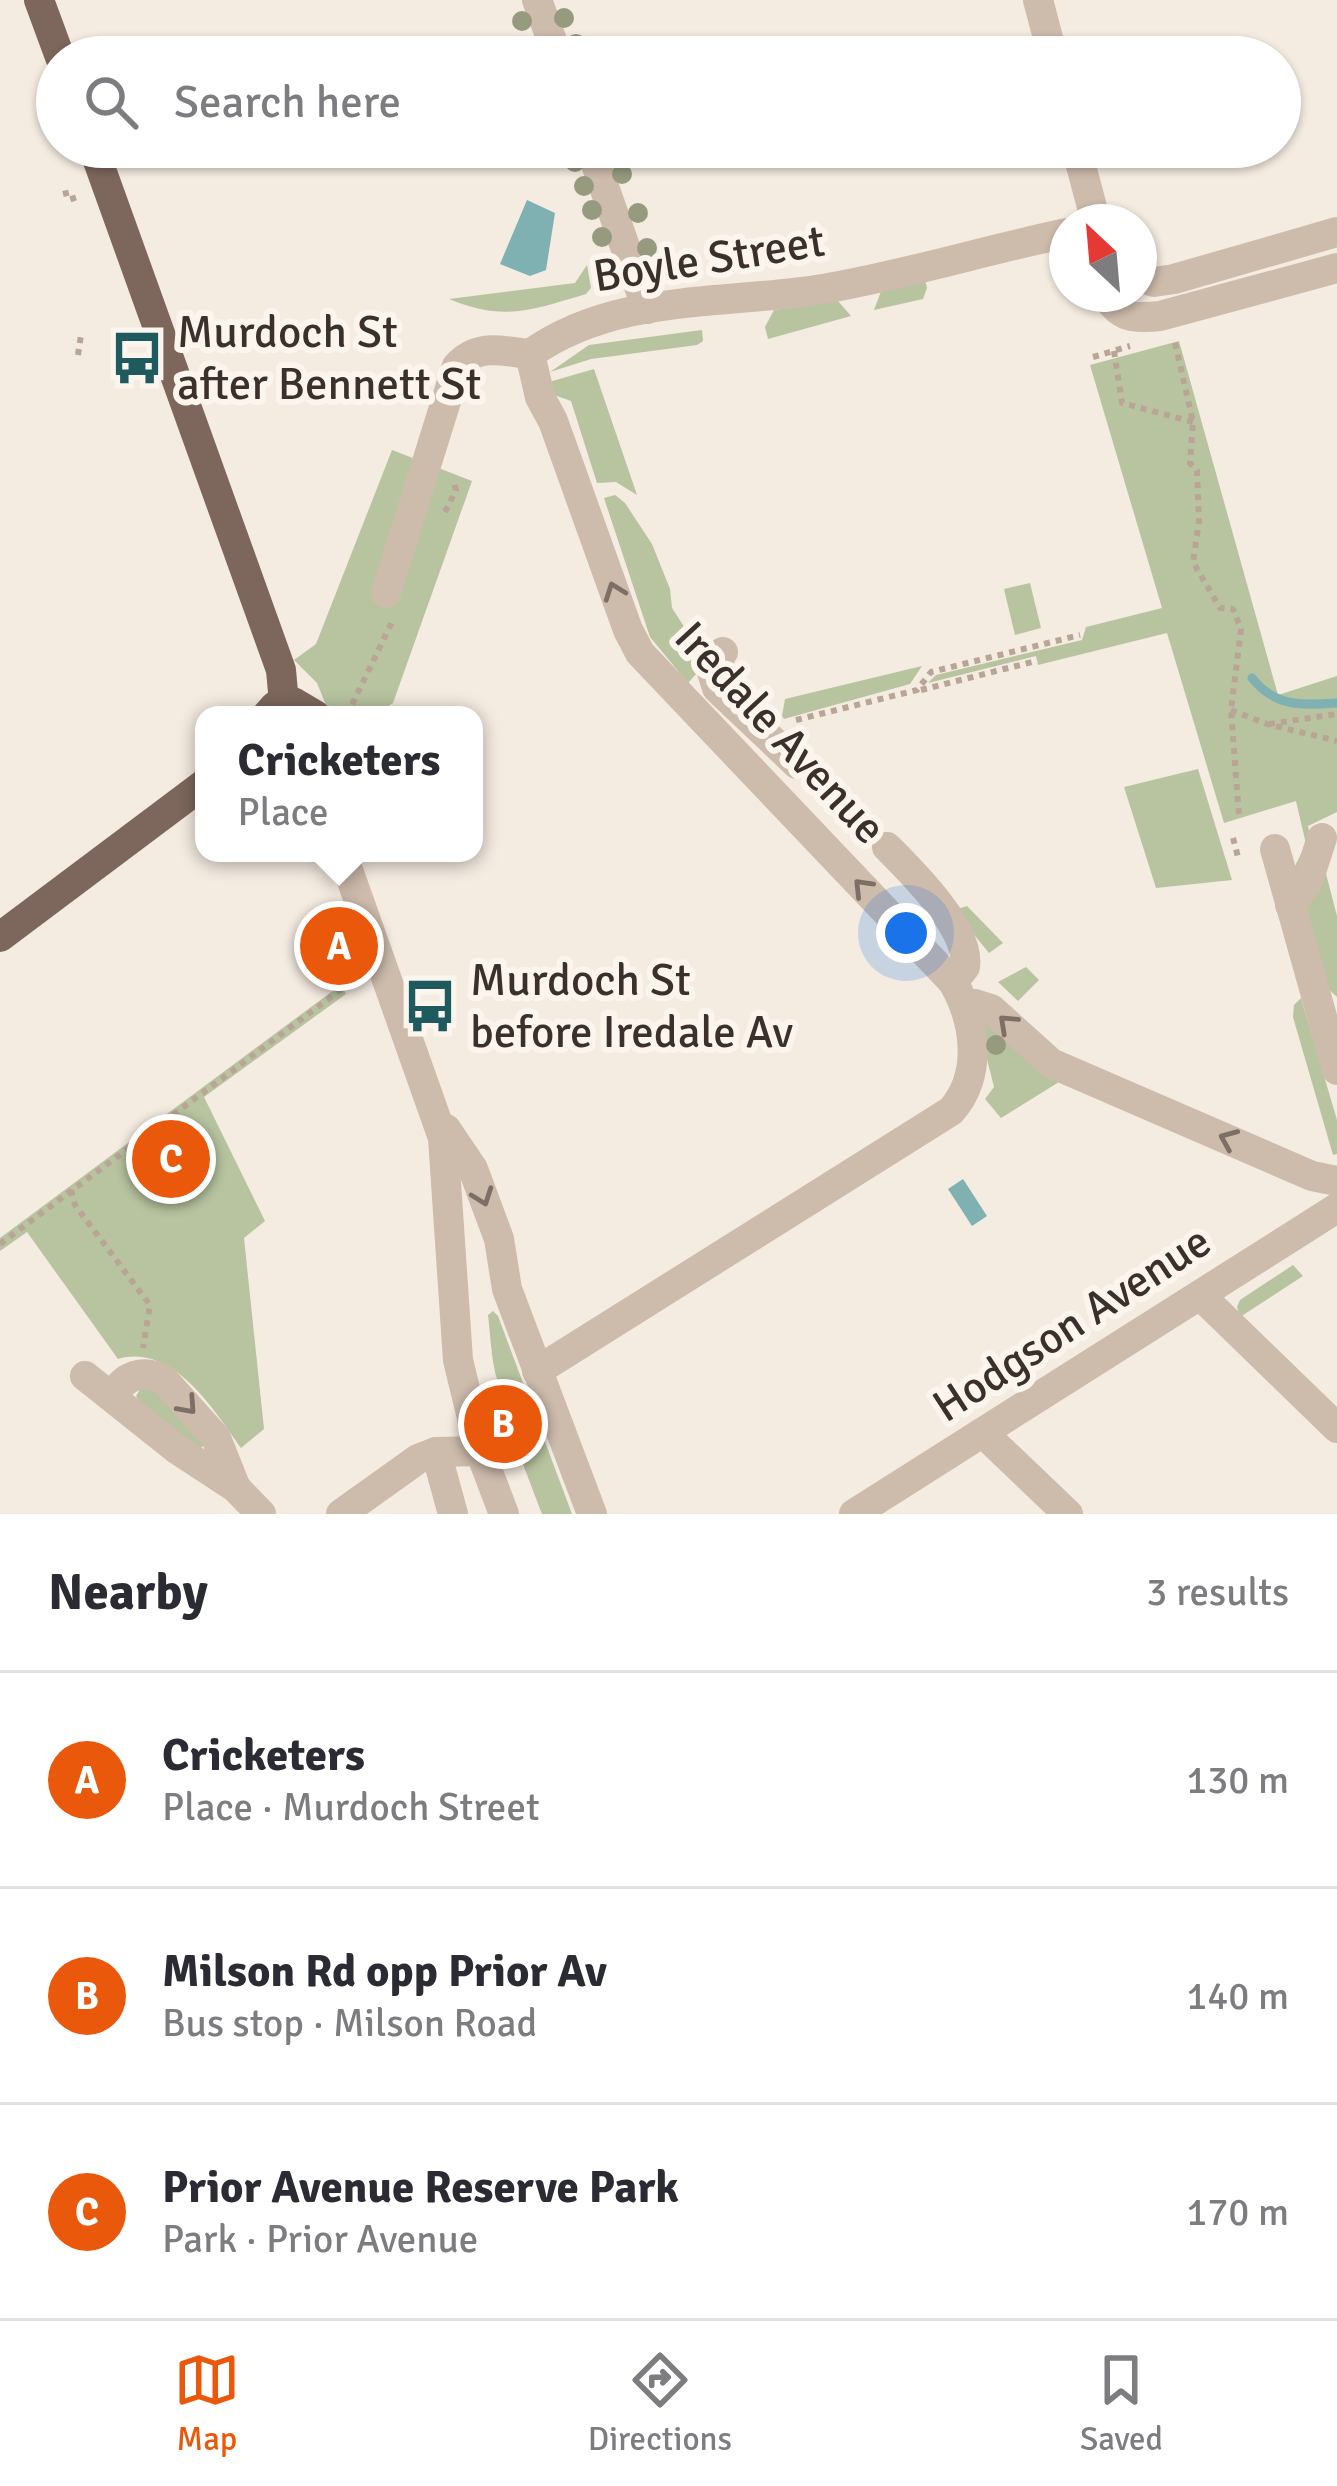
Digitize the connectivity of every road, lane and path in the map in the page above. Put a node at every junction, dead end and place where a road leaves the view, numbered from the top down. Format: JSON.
{"nodes":[{"id":1,"x":39,"y":0,"type":"edge"},
{"id":2,"x":537,"y":0,"type":"edge"},
{"id":3,"x":1038,"y":0,"type":"edge"},
{"id":4,"x":53,"y":36,"type":"edge"},
{"id":5,"x":550,"y":36,"type":"edge"},
{"id":6,"x":1047,"y":36,"type":"edge"},
{"id":7,"x":102,"y":168,"type":"edge"},
{"id":8,"x":597,"y":168,"type":"edge"},
{"id":9,"x":1082,"y":168,"type":"edge"},
{"id":10,"x":63,"y":194,"type":"dead end"},
{"id":11,"x":75,"y":204,"type":"dead end"},
{"id":12,"x":1091,"y":204,"type":"edge"},
{"id":13,"x":1337,"y":232,"type":"edge"},
{"id":14,"x":1049,"y":236,"type":"edge"},
{"id":15,"x":1337,"y":268,"type":"edge"},
{"id":16,"x":1157,"y":282,"type":"edge"},
{"id":17,"x":647,"y":309,"type":"junction"},
{"id":18,"x":1119,"y":312,"type":"edge"},
{"id":19,"x":1173,"y":334,"type":"dead end"},
{"id":20,"x":81,"y":335,"type":"dead end"},
{"id":21,"x":78,"y":355,"type":"dead end"},
{"id":22,"x":530,"y":355,"type":"junction"},
{"id":23,"x":1094,"y":357,"type":"dead end"},
{"id":24,"x":1193,"y":422,"type":"junction"},
{"id":25,"x":386,"y":593,"type":"dead end"},
{"id":26,"x":1080,"y":635,"type":"dead end"},
{"id":27,"x":723,"y":652,"type":"dead end"},
{"id":28,"x":1032,"y":662,"type":"dead end"},
{"id":29,"x":917,"y":690,"type":"junction"},
{"id":30,"x":276,"y":706,"type":"edge"},
{"id":31,"x":1231,"y":710,"type":"junction"},
{"id":32,"x":1337,"y":714,"type":"edge"},
{"id":33,"x":1267,"y":724,"type":"junction"},
{"id":34,"x":773,"y":726,"type":"junction"},
{"id":35,"x":1337,"y":741,"type":"edge"},
{"id":36,"x":733,"y":754,"type":"junction"},
{"id":37,"x":797,"y":764,"type":"dead end"},
{"id":38,"x":195,"y":791,"type":"edge"},
{"id":39,"x":1239,"y":816,"type":"dead end"},
{"id":40,"x":1232,"y":838,"type":"dead end"},
{"id":41,"x":1322,"y":838,"type":"dead end"},
{"id":42,"x":887,"y":847,"type":"dead end"},
{"id":43,"x":1275,"y":849,"type":"dead end"},
{"id":44,"x":1238,"y":857,"type":"dead end"},
{"id":45,"x":346,"y":862,"type":"edge"},
{"id":46,"x":1291,"y":905,"type":"junction"},
{"id":47,"x":0,"y":937,"type":"edge"},
{"id":48,"x":350,"y":983,"type":"dead end"},
{"id":49,"x":959,"y":994,"type":"junction"},
{"id":50,"x":1337,"y":1070,"type":"edge"},
{"id":51,"x":436,"y":1114,"type":"junction"},
{"id":52,"x":1337,"y":1181,"type":"edge"},
{"id":53,"x":71,"y":1190,"type":"junction"},
{"id":54,"x":1337,"y":1208,"type":"edge"},
{"id":55,"x":0,"y":1244,"type":"edge"},
{"id":56,"x":453,"y":1275,"type":"junction"},
{"id":57,"x":507,"y":1289,"type":"junction"},
{"id":58,"x":1200,"y":1295,"type":"junction"},
{"id":59,"x":537,"y":1370,"type":"junction"},
{"id":60,"x":138,"y":1375,"type":"junction"},
{"id":61,"x":85,"y":1376,"type":"dead end"},
{"id":62,"x":114,"y":1396,"type":"junction"},
{"id":63,"x":1337,"y":1428,"type":"edge"},
{"id":64,"x":984,"y":1434,"type":"junction"},
{"id":65,"x":480,"y":1451,"type":"junction"},
{"id":66,"x":436,"y":1452,"type":"junction"},
{"id":67,"x":236,"y":1488,"type":"junction"},
{"id":68,"x":261,"y":1514,"type":"edge"},
{"id":69,"x":341,"y":1514,"type":"edge"},
{"id":70,"x":453,"y":1514,"type":"edge"},
{"id":71,"x":504,"y":1514,"type":"edge"},
{"id":72,"x":592,"y":1514,"type":"edge"},
{"id":73,"x":854,"y":1514,"type":"edge"},
{"id":74,"x":1068,"y":1514,"type":"edge"}],
"edges":[{"from":1,"to":4,"type":"main road"},
{"from":2,"to":5,"type":"street"},
{"from":3,"to":6,"type":"street"},
{"from":7,"to":30,"type":"main road"},
{"from":8,"to":17,"type":"street"},
{"from":9,"to":12,"type":"street"},
{"from":10,"to":11,"type":"path"},
{"from":13,"to":16,"type":"street"},
{"from":14,"to":17,"type":"street","name":"Boyle Street"},
{"from":15,"to":18,"type":"street"},
{"from":17,"to":22,"type":"street","name":"Boyle Street"},
{"from":19,"to":24,"type":"path"},
{"from":20,"to":21,"type":"path"},
{"from":22,"to":25,"type":"street"},
{"from":36,"to":22,"type":"street","name":"Iredale Avenue","one_way":true},
{"from":23,"to":24,"type":"path"},
{"from":24,"to":31,"type":"path"},
{"from":26,"to":29,"type":"path"},
{"from":27,"to":34,"type":"street"},
{"from":28,"to":29,"type":"path"},
{"from":29,"to":34,"type":"path"},
{"from":31,"to":33,"type":"path"},
{"from":31,"to":39,"type":"path"},
{"from":32,"to":33,"type":"path"},
{"from":33,"to":35,"type":"path"},
{"from":34,"to":36,"type":"street"},
{"from":34,"to":37,"type":"street"},
{"from":49,"to":36,"type":"street","name":"Iredale Avenue","one_way":true},
{"from":38,"to":47,"type":"main road"},
{"from":40,"to":44,"type":"path"},
{"from":41,"to":46,"type":"street"},
{"from":42,"to":49,"type":"street"},
{"from":43,"to":46,"type":"street"},
{"from":45,"to":51,"type":"street"},
{"from":46,"to":50,"type":"street"},
{"from":48,"to":53,"type":"path"},
{"from":52,"to":49,"type":"street","name":"Iredale Avenue","one_way":true},
{"from":49,"to":59,"type":"street"},
{"from":51,"to":56,"type":"street"},
{"from":51,"to":57,"type":"street","one_way":true},
{"from":53,"to":55,"type":"path"},
{"from":53,"to":60,"type":"path"},
{"from":54,"to":58,"type":"street","name":"Hodgson Avenue"},
{"from":56,"to":57,"type":"street"},
{"from":56,"to":65,"type":"street"},
{"from":57,"to":59,"type":"street"},
{"from":58,"to":63,"type":"street"},
{"from":58,"to":64,"type":"street","name":"Hodgson Avenue"},
{"from":59,"to":72,"type":"street"},
{"from":60,"to":62,"type":"street"},
{"from":60,"to":67,"type":"street","one_way":true},
{"from":61,"to":62,"type":"street"},
{"from":62,"to":67,"type":"street"},
{"from":64,"to":73,"type":"street","name":"Hodgson Avenue"},
{"from":64,"to":74,"type":"street"},
{"from":65,"to":66,"type":"street"},
{"from":65,"to":71,"type":"street"},
{"from":66,"to":69,"type":"street"},
{"from":66,"to":70,"type":"street"},
{"from":67,"to":68,"type":"street"}]}
